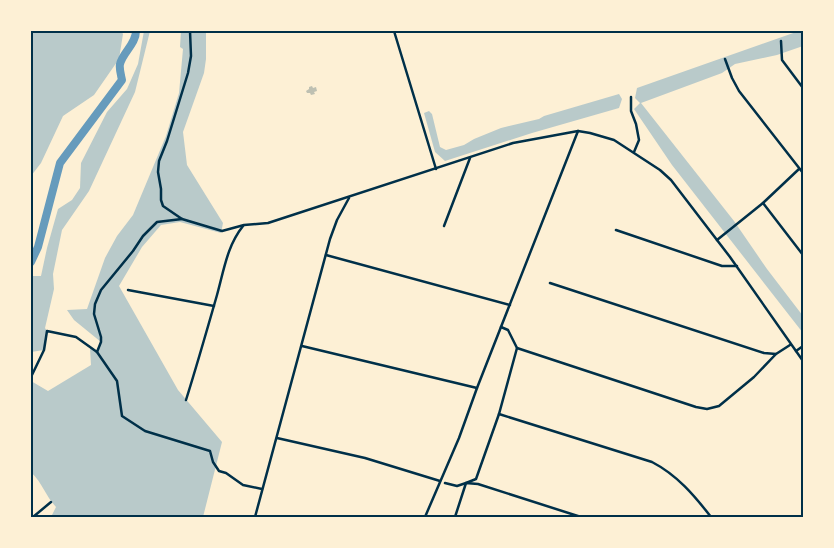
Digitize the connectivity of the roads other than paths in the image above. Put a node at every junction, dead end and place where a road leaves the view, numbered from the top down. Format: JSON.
{"nodes":[{"id":1,"x":190,"y":31,"type":"edge"},
{"id":2,"x":394,"y":31,"type":"edge"},
{"id":3,"x":780,"y":41,"type":"dead end"},
{"id":4,"x":725,"y":59,"type":"dead end"},
{"id":5,"x":803,"y":88,"type":"edge"},
{"id":6,"x":631,"y":97,"type":"dead end"},
{"id":7,"x":578,"y":131,"type":"junction"},
{"id":8,"x":634,"y":152,"type":"junction"},
{"id":9,"x":470,"y":158,"type":"junction"},
{"id":10,"x":436,"y":169,"type":"junction"},
{"id":11,"x":800,"y":169,"type":"junction"},
{"id":12,"x":803,"y":173,"type":"edge"},
{"id":13,"x":350,"y":197,"type":"junction"},
{"id":14,"x":763,"y":203,"type":"junction"},
{"id":15,"x":182,"y":219,"type":"junction"},
{"id":16,"x":244,"y":225,"type":"junction"},
{"id":17,"x":444,"y":226,"type":"dead end"},
{"id":18,"x":616,"y":230,"type":"dead end"},
{"id":19,"x":717,"y":240,"type":"junction"},
{"id":20,"x":326,"y":255,"type":"junction"},
{"id":21,"x":803,"y":255,"type":"edge"},
{"id":22,"x":737,"y":266,"type":"junction"},
{"id":23,"x":550,"y":282,"type":"dead end"},
{"id":24,"x":128,"y":290,"type":"dead end"},
{"id":25,"x":510,"y":305,"type":"junction"},
{"id":26,"x":214,"y":306,"type":"junction"},
{"id":27,"x":501,"y":327,"type":"junction"},
{"id":28,"x":790,"y":344,"type":"junction"},
{"id":29,"x":302,"y":346,"type":"junction"},
{"id":30,"x":803,"y":346,"type":"edge"},
{"id":31,"x":517,"y":348,"type":"junction"},
{"id":32,"x":97,"y":352,"type":"junction"},
{"id":33,"x":796,"y":352,"type":"junction"},
{"id":34,"x":776,"y":354,"type":"junction"},
{"id":35,"x":803,"y":361,"type":"edge"},
{"id":36,"x":31,"y":378,"type":"edge"},
{"id":37,"x":477,"y":388,"type":"junction"},
{"id":38,"x":186,"y":400,"type":"dead end"},
{"id":39,"x":499,"y":414,"type":"junction"},
{"id":40,"x":277,"y":438,"type":"junction"},
{"id":41,"x":440,"y":481,"type":"junction"},
{"id":42,"x":445,"y":483,"type":"dead end"},
{"id":43,"x":466,"y":483,"type":"junction"},
{"id":44,"x":262,"y":489,"type":"junction"},
{"id":45,"x":51,"y":502,"type":"dead end"},
{"id":46,"x":33,"y":517,"type":"edge"},
{"id":47,"x":255,"y":517,"type":"edge"},
{"id":48,"x":425,"y":517,"type":"edge"},
{"id":49,"x":455,"y":517,"type":"edge"},
{"id":50,"x":581,"y":517,"type":"edge"},
{"id":51,"x":711,"y":517,"type":"edge"}],
"edges":[{"from":1,"to":15,"type":"street"},
{"from":2,"to":10,"type":"street"},
{"from":3,"to":5,"type":"street"},
{"from":4,"to":11,"type":"street"},
{"from":6,"to":8,"type":"street"},
{"from":7,"to":8,"type":"street"},
{"from":7,"to":9,"type":"street"},
{"from":7,"to":25,"type":"street"},
{"from":8,"to":19,"type":"street"},
{"from":9,"to":10,"type":"street"},
{"from":9,"to":17,"type":"street"},
{"from":10,"to":13,"type":"street"},
{"from":11,"to":12,"type":"street"},
{"from":11,"to":14,"type":"street"},
{"from":13,"to":16,"type":"street"},
{"from":13,"to":20,"type":"street"},
{"from":14,"to":19,"type":"street"},
{"from":14,"to":21,"type":"street"},
{"from":15,"to":16,"type":"street"},
{"from":15,"to":32,"type":"street"},
{"from":16,"to":26,"type":"street"},
{"from":18,"to":22,"type":"street"},
{"from":19,"to":22,"type":"street"},
{"from":20,"to":25,"type":"street"},
{"from":20,"to":29,"type":"street"},
{"from":22,"to":28,"type":"street"},
{"from":23,"to":34,"type":"street"},
{"from":24,"to":26,"type":"street"},
{"from":25,"to":27,"type":"street"},
{"from":26,"to":38,"type":"street"},
{"from":27,"to":31,"type":"street"},
{"from":27,"to":37,"type":"street"},
{"from":28,"to":33,"type":"street"},
{"from":28,"to":34,"type":"street"},
{"from":29,"to":37,"type":"street"},
{"from":29,"to":40,"type":"street"},
{"from":30,"to":33,"type":"street"},
{"from":31,"to":34,"type":"street"},
{"from":31,"to":39,"type":"street"},
{"from":32,"to":36,"type":"street"},
{"from":32,"to":44,"type":"street"},
{"from":33,"to":35,"type":"street"},
{"from":37,"to":41,"type":"street"},
{"from":39,"to":43,"type":"street"},
{"from":39,"to":51,"type":"street"},
{"from":40,"to":41,"type":"street"},
{"from":40,"to":44,"type":"street"},
{"from":41,"to":48,"type":"street"},
{"from":42,"to":43,"type":"street"},
{"from":43,"to":49,"type":"street"},
{"from":43,"to":50,"type":"street"},
{"from":44,"to":47,"type":"street"},
{"from":45,"to":46,"type":"street"}]}
